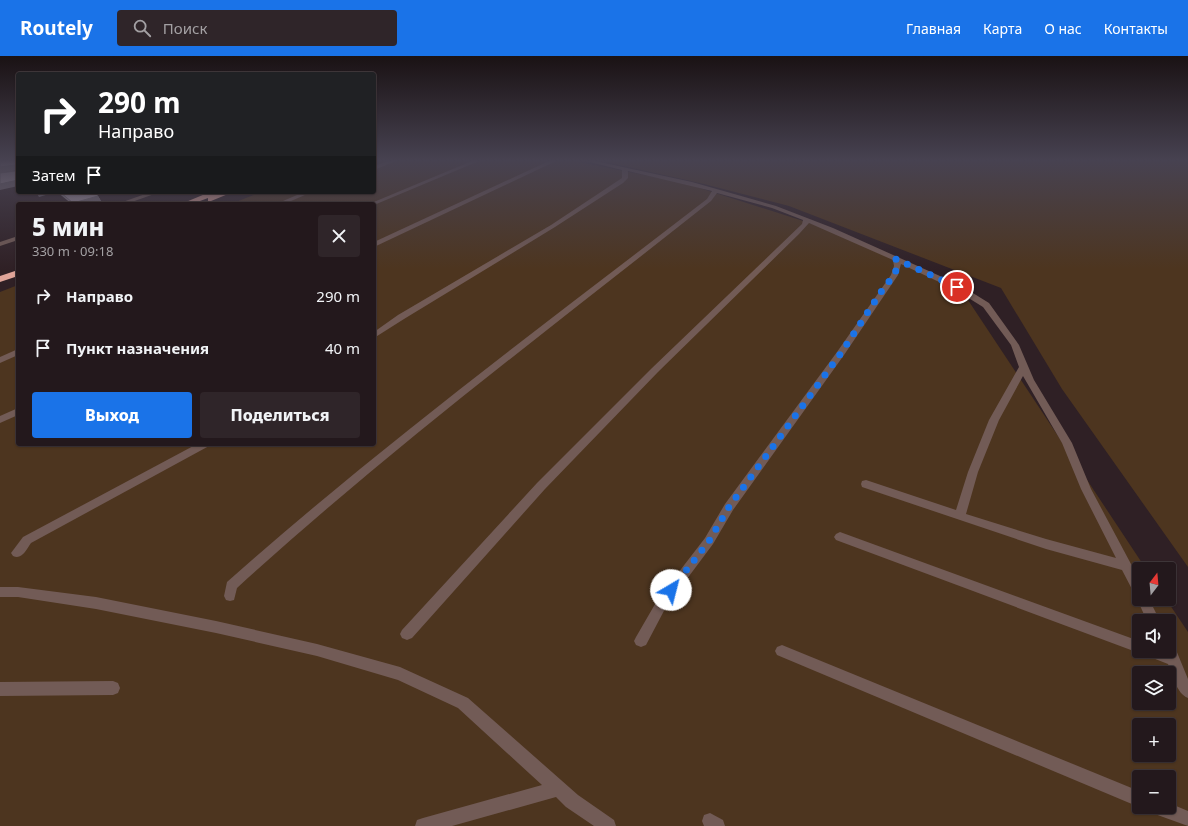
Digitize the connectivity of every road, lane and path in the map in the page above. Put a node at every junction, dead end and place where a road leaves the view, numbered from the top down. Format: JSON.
{"nodes":[{"id":1,"x":141,"y":197,"type":"edge"},
{"id":2,"x":203,"y":197,"type":"edge"},
{"id":3,"x":216,"y":197,"type":"edge"},
{"id":4,"x":297,"y":197,"type":"edge"},
{"id":5,"x":389,"y":197,"type":"edge"},
{"id":6,"x":476,"y":197,"type":"edge"},
{"id":7,"x":598,"y":197,"type":"edge"},
{"id":8,"x":711,"y":197,"type":"edge"},
{"id":9,"x":743,"y":197,"type":"edge"},
{"id":10,"x":126,"y":202,"type":"edge"},
{"id":11,"x":190,"y":202,"type":"edge"},
{"id":12,"x":203,"y":202,"type":"edge"},
{"id":13,"x":284,"y":202,"type":"edge"},
{"id":14,"x":376,"y":202,"type":"edge"},
{"id":15,"x":806,"y":220,"type":"junction"},
{"id":16,"x":16,"y":239,"type":"edge"},
{"id":17,"x":0,"y":244,"type":"edge"},
{"id":18,"x":376,"y":244,"type":"edge"},
{"id":19,"x":896,"y":259,"type":"junction"},
{"id":20,"x":16,"y":267,"type":"edge"},
{"id":21,"x":0,"y":273,"type":"edge"},
{"id":22,"x":16,"y":274,"type":"edge"},
{"id":23,"x":0,"y":279,"type":"edge"},
{"id":24,"x":376,"y":335,"type":"edge"},
{"id":25,"x":16,"y":353,"type":"edge"},
{"id":26,"x":0,"y":360,"type":"edge"},
{"id":27,"x":1024,"y":366,"type":"junction"},
{"id":28,"x":16,"y":412,"type":"edge"},
{"id":29,"x":0,"y":420,"type":"edge"},
{"id":30,"x":201,"y":446,"type":"edge"},
{"id":31,"x":866,"y":484,"type":"dead end"},
{"id":32,"x":960,"y":516,"type":"junction"},
{"id":33,"x":840,"y":537,"type":"dead end"},
{"id":34,"x":16,"y":553,"type":"dead end"},
{"id":35,"x":1126,"y":566,"type":"junction"},
{"id":36,"x":1132,"y":578,"type":"edge"},
{"id":37,"x":0,"y":592,"type":"edge"},
{"id":38,"x":230,"y":596,"type":"dead end"},
{"id":39,"x":407,"y":634,"type":"dead end"},
{"id":40,"x":641,"y":641,"type":"dead end"},
{"id":41,"x":1132,"y":644,"type":"edge"},
{"id":42,"x":782,"y":651,"type":"dead end"},
{"id":43,"x":1173,"y":658,"type":"edge"},
{"id":44,"x":113,"y":688,"type":"dead end"},
{"id":45,"x":0,"y":689,"type":"edge"},
{"id":46,"x":1188,"y":691,"type":"edge"},
{"id":47,"x":558,"y":788,"type":"junction"},
{"id":48,"x":1132,"y":796,"type":"edge"},
{"id":49,"x":1176,"y":814,"type":"edge"},
{"id":50,"x":1188,"y":819,"type":"edge"},
{"id":51,"x":423,"y":826,"type":"edge"},
{"id":52,"x":608,"y":826,"type":"edge"}],
"edges":[{"from":1,"to":10,"type":"street"},
{"from":2,"to":11,"type":"highway"},
{"from":3,"to":12,"type":"highway"},
{"from":4,"to":13,"type":"street"},
{"from":5,"to":14,"type":"street"},
{"from":6,"to":18,"type":"street"},
{"from":7,"to":24,"type":"street"},
{"from":8,"to":38,"type":"street"},
{"from":9,"to":15,"type":"street"},
{"from":15,"to":19,"type":"street"},
{"from":15,"to":39,"type":"street"},
{"from":16,"to":17,"type":"street"},
{"from":19,"to":27,"type":"street"},
{"from":19,"to":40,"type":"street"},
{"from":20,"to":21,"type":"highway"},
{"from":22,"to":23,"type":"highway"},
{"from":25,"to":26,"type":"street"},
{"from":27,"to":32,"type":"street"},
{"from":27,"to":35,"type":"street"},
{"from":28,"to":29,"type":"street"},
{"from":30,"to":34,"type":"street"},
{"from":31,"to":32,"type":"street"},
{"from":32,"to":35,"type":"street"},
{"from":33,"to":41,"type":"street"},
{"from":35,"to":36,"type":"street"},
{"from":37,"to":47,"type":"street"},
{"from":42,"to":48,"type":"street"},
{"from":43,"to":46,"type":"street"},
{"from":44,"to":45,"type":"street"},
{"from":47,"to":51,"type":"street"},
{"from":47,"to":52,"type":"street"},
{"from":49,"to":50,"type":"street"}]}
